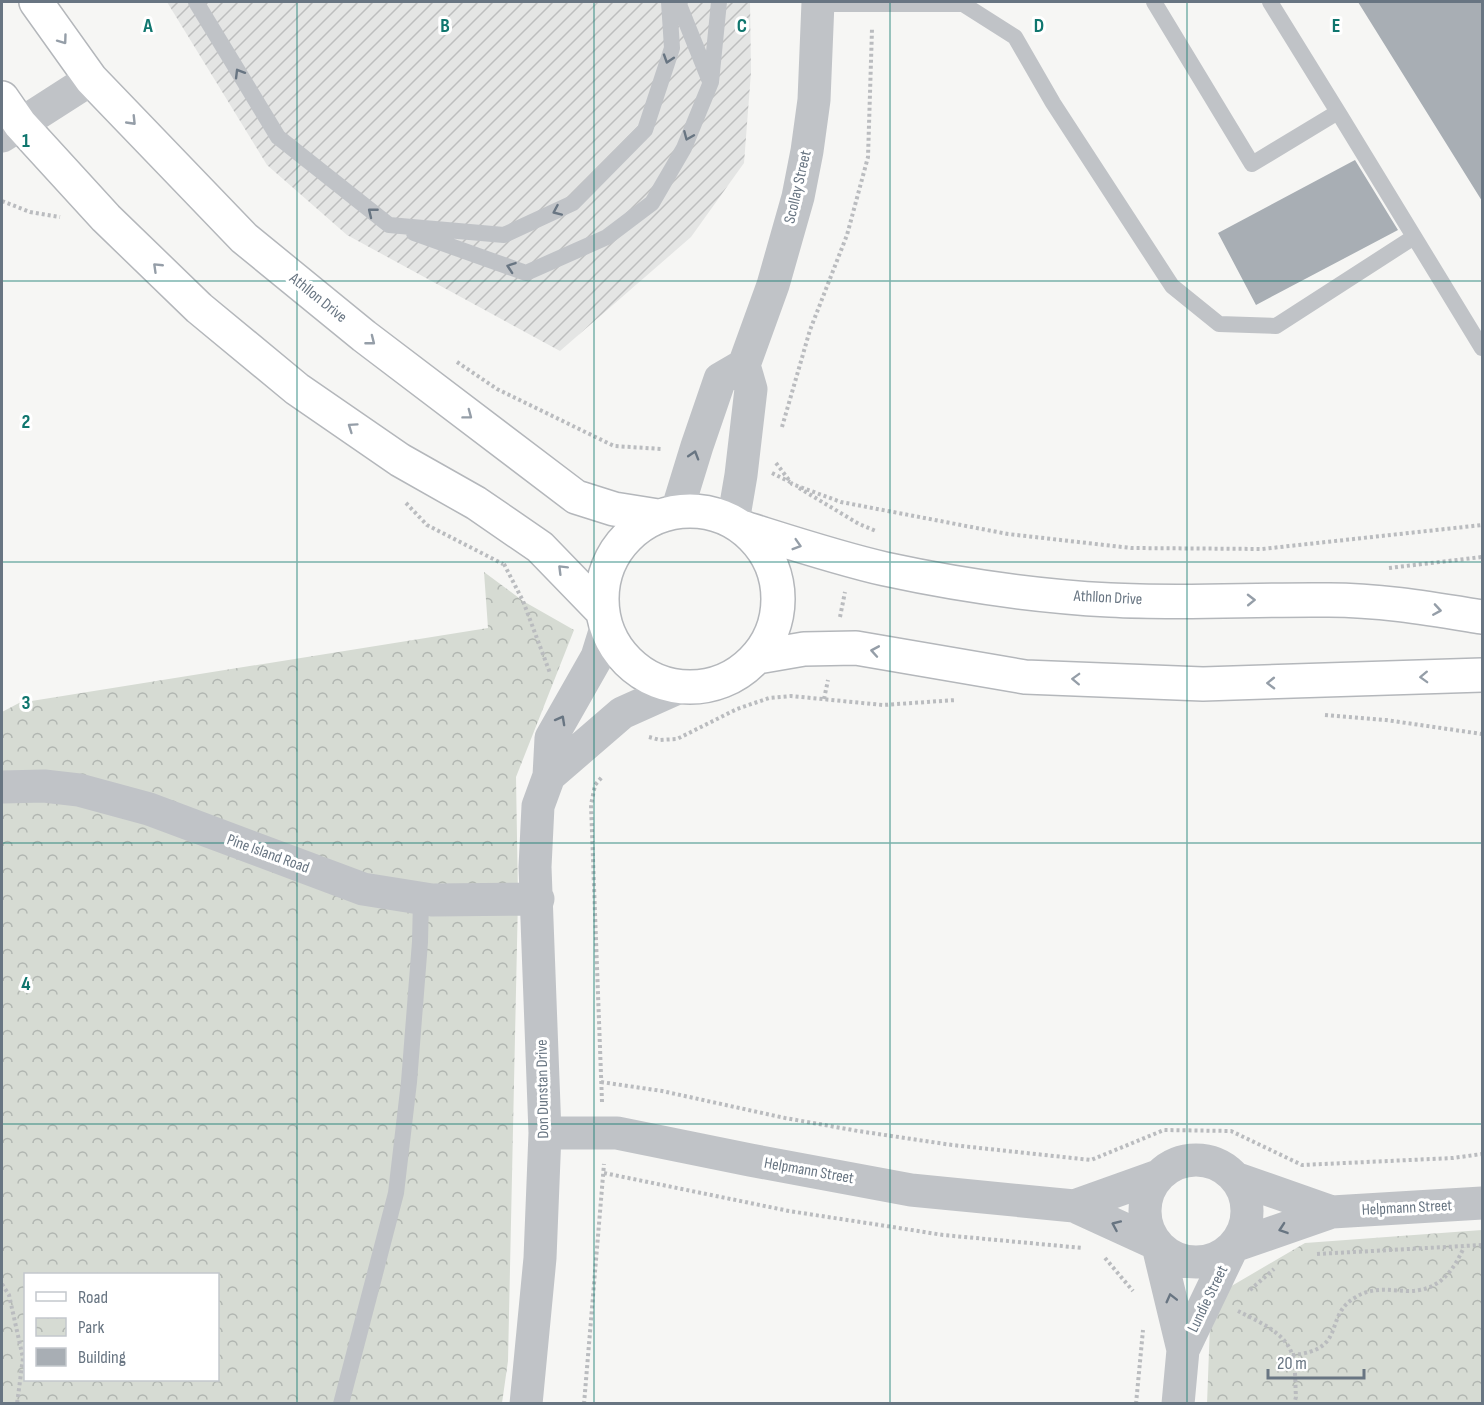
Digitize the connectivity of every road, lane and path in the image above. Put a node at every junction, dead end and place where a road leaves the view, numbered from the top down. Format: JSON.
{"nodes":[{"id":1,"x":36,"y":2,"type":"edge"},
{"id":2,"x":196,"y":2,"type":"edge"},
{"id":3,"x":669,"y":2,"type":"edge"},
{"id":4,"x":678,"y":2,"type":"edge"},
{"id":5,"x":719,"y":2,"type":"edge"},
{"id":6,"x":1154,"y":2,"type":"edge"},
{"id":7,"x":1270,"y":2,"type":"edge"},
{"id":8,"x":818,"y":3,"type":"edge"},
{"id":9,"x":873,"y":4,"type":"junction"},
{"id":10,"x":91,"y":79,"type":"junction"},
{"id":11,"x":711,"y":82,"type":"junction"},
{"id":12,"x":1338,"y":112,"type":"junction"},
{"id":13,"x":8,"y":119,"type":"edge"},
{"id":14,"x":2,"y":201,"type":"edge"},
{"id":15,"x":68,"y":218,"type":"dead end"},
{"id":16,"x":392,"y":225,"type":"junction"},
{"id":17,"x":1414,"y":237,"type":"junction"},
{"id":18,"x":1482,"y":348,"type":"edge"},
{"id":19,"x":453,"y":359,"type":"dead end"},
{"id":20,"x":744,"y":365,"type":"junction"},
{"id":21,"x":779,"y":437,"type":"dead end"},
{"id":22,"x":697,"y":446,"type":"junction"},
{"id":23,"x":758,"y":460,"type":"junction"},
{"id":24,"x":792,"y":484,"type":"junction"},
{"id":25,"x":668,"y":514,"type":"junction"},
{"id":26,"x":737,"y":525,"type":"junction"},
{"id":27,"x":1482,"y":525,"type":"edge"},
{"id":28,"x":852,"y":560,"type":"junction"},
{"id":29,"x":506,"y":566,"type":"dead end"},
{"id":30,"x":1482,"y":617,"type":"edge"},
{"id":31,"x":604,"y":619,"type":"junction"},
{"id":32,"x":834,"y":650,"type":"junction"},
{"id":33,"x":758,"y":657,"type":"junction"},
{"id":34,"x":1482,"y":675,"type":"edge"},
{"id":35,"x":680,"y":687,"type":"junction"},
{"id":36,"x":576,"y":691,"type":"junction"},
{"id":37,"x":824,"y":699,"type":"junction"},
{"id":38,"x":956,"y":700,"type":"dead end"},
{"id":39,"x":1321,"y":715,"type":"dead end"},
{"id":40,"x":616,"y":718,"type":"junction"},
{"id":41,"x":1482,"y":734,"type":"edge"},
{"id":42,"x":608,"y":770,"type":"dead end"},
{"id":43,"x":549,"y":776,"type":"junction"},
{"id":44,"x":2,"y":788,"type":"edge"},
{"id":45,"x":421,"y":899,"type":"junction"},
{"id":46,"x":538,"y":899,"type":"junction"},
{"id":47,"x":601,"y":1082,"type":"junction"},
{"id":48,"x":545,"y":1133,"type":"junction"},
{"id":49,"x":603,"y":1133,"type":"junction"},
{"id":50,"x":1482,"y":1154,"type":"edge"},
{"id":51,"x":604,"y":1173,"type":"junction"},
{"id":52,"x":1158,"y":1176,"type":"junction"},
{"id":53,"x":1235,"y":1178,"type":"junction"},
{"id":54,"x":1482,"y":1203,"type":"edge"},
{"id":55,"x":1074,"y":1206,"type":"junction"},
{"id":56,"x":1332,"y":1212,"type":"junction"},
{"id":57,"x":1157,"y":1245,"type":"junction"},
{"id":58,"x":1482,"y":1245,"type":"edge"},
{"id":59,"x":1233,"y":1247,"type":"junction"},
{"id":60,"x":1464,"y":1247,"type":"junction"},
{"id":61,"x":1089,"y":1249,"type":"dead end"},
{"id":62,"x":1098,"y":1250,"type":"dead end"},
{"id":63,"x":1307,"y":1256,"type":"dead end"},
{"id":64,"x":1281,"y":1265,"type":"dead end"},
{"id":65,"x":2,"y":1284,"type":"edge"},
{"id":66,"x":1170,"y":1294,"type":"junction"},
{"id":67,"x":1245,"y":1296,"type":"dead end"},
{"id":68,"x":1240,"y":1303,"type":"dead end"},
{"id":69,"x":1143,"y":1326,"type":"dead end"},
{"id":70,"x":1183,"y":1350,"type":"junction"},
{"id":71,"x":1292,"y":1355,"type":"junction"},
{"id":72,"x":17,"y":1404,"type":"edge"},
{"id":73,"x":341,"y":1404,"type":"edge"},
{"id":74,"x":526,"y":1404,"type":"edge"},
{"id":75,"x":584,"y":1404,"type":"edge"},
{"id":76,"x":1136,"y":1404,"type":"edge"},
{"id":77,"x":1178,"y":1404,"type":"edge"},
{"id":78,"x":1294,"y":1404,"type":"edge"}],
"edges":[{"from":1,"to":10,"type":"main road","name":"Athllon Drive","one_way":true},
{"from":16,"to":2,"type":"lane","one_way":true},
{"from":3,"to":16,"type":"lane","one_way":true},
{"from":4,"to":11,"type":"lane"},
{"from":5,"to":11,"type":"lane"},
{"from":6,"to":12,"type":"lane"},
{"from":7,"to":12,"type":"lane"},
{"from":8,"to":9,"type":"lane"},
{"from":8,"to":20,"type":"street","name":"Scollay Street"},
{"from":9,"to":17,"type":"lane"},
{"from":9,"to":21,"type":"path"},
{"from":10,"to":13,"type":"street"},
{"from":10,"to":25,"type":"main road","name":"Athllon Drive","one_way":true},
{"from":11,"to":16,"type":"lane","one_way":true},
{"from":12,"to":17,"type":"lane"},
{"from":31,"to":13,"type":"main road","one_way":true},
{"from":14,"to":15,"type":"path"},
{"from":17,"to":18,"type":"lane"},
{"from":19,"to":22,"type":"path"},
{"from":20,"to":22,"type":"street"},
{"from":20,"to":23,"type":"street"},
{"from":25,"to":22,"type":"street","one_way":true},
{"from":23,"to":24,"type":"path"},
{"from":23,"to":24,"type":"path"},
{"from":23,"to":26,"type":"street"},
{"from":24,"to":27,"type":"path"},
{"from":24,"to":28,"type":"path"},
{"from":25,"to":26,"type":"main road"},
{"from":25,"to":31,"type":"main road"},
{"from":26,"to":28,"type":"main road","name":"Athllon Drive","one_way":true},
{"from":26,"to":33,"type":"main road"},
{"from":28,"to":30,"type":"main road","name":"Athllon Drive","one_way":true},
{"from":28,"to":32,"type":"path"},
{"from":29,"to":36,"type":"path"},
{"from":31,"to":35,"type":"main road"},
{"from":31,"to":36,"type":"street","name":"Don Dunstan Drive"},
{"from":32,"to":33,"type":"main road"},
{"from":34,"to":32,"type":"main road","one_way":true},
{"from":32,"to":37,"type":"path"},
{"from":33,"to":35,"type":"main road"},
{"from":35,"to":40,"type":"street","name":"Don Dunstan Drive"},
{"from":43,"to":36,"type":"street","name":"Don Dunstan Drive","one_way":true},
{"from":37,"to":38,"type":"path"},
{"from":37,"to":40,"type":"path"},
{"from":39,"to":41,"type":"path"},
{"from":40,"to":43,"type":"street","name":"Don Dunstan Drive"},
{"from":42,"to":47,"type":"path"},
{"from":43,"to":46,"type":"street","name":"Don Dunstan Drive"},
{"from":44,"to":45,"type":"street","name":"Pine Island Road"},
{"from":45,"to":46,"type":"street","name":"Pine Island Road"},
{"from":45,"to":73,"type":"lane"},
{"from":46,"to":48,"type":"street","name":"Don Dunstan Drive"},
{"from":47,"to":49,"type":"path"},
{"from":47,"to":50,"type":"path"},
{"from":48,"to":49,"type":"street","name":"Helpmann Street"},
{"from":48,"to":74,"type":"street","name":"Don Dunstan Drive"},
{"from":49,"to":51,"type":"path"},
{"from":49,"to":55,"type":"street","name":"Helpmann Street"},
{"from":51,"to":61,"type":"path"},
{"from":51,"to":75,"type":"path"},
{"from":52,"to":53,"type":"street"},
{"from":52,"to":55,"type":"street","name":"Helpmann Street"},
{"from":52,"to":57,"type":"street"},
{"from":53,"to":56,"type":"street","name":"Helpmann Street"},
{"from":53,"to":59,"type":"street"},
{"from":54,"to":56,"type":"street","name":"Helpmann Street"},
{"from":57,"to":55,"type":"street","name":"Helpmann Street","one_way":true},
{"from":56,"to":59,"type":"street","name":"Helpmann Street","one_way":true},
{"from":57,"to":59,"type":"street"},
{"from":57,"to":66,"type":"street","name":"Lundie Street"},
{"from":58,"to":60,"type":"path"},
{"from":59,"to":70,"type":"street","name":"Lundie Street"},
{"from":60,"to":63,"type":"path"},
{"from":60,"to":71,"type":"path"},
{"from":62,"to":66,"type":"path"},
{"from":64,"to":67,"type":"path"},
{"from":65,"to":72,"type":"path"},
{"from":70,"to":66,"type":"street","name":"Lundie Street","one_way":true},
{"from":68,"to":71,"type":"path"},
{"from":69,"to":76,"type":"path"},
{"from":70,"to":77,"type":"street","name":"Lundie Street"},
{"from":71,"to":78,"type":"path"}]}
